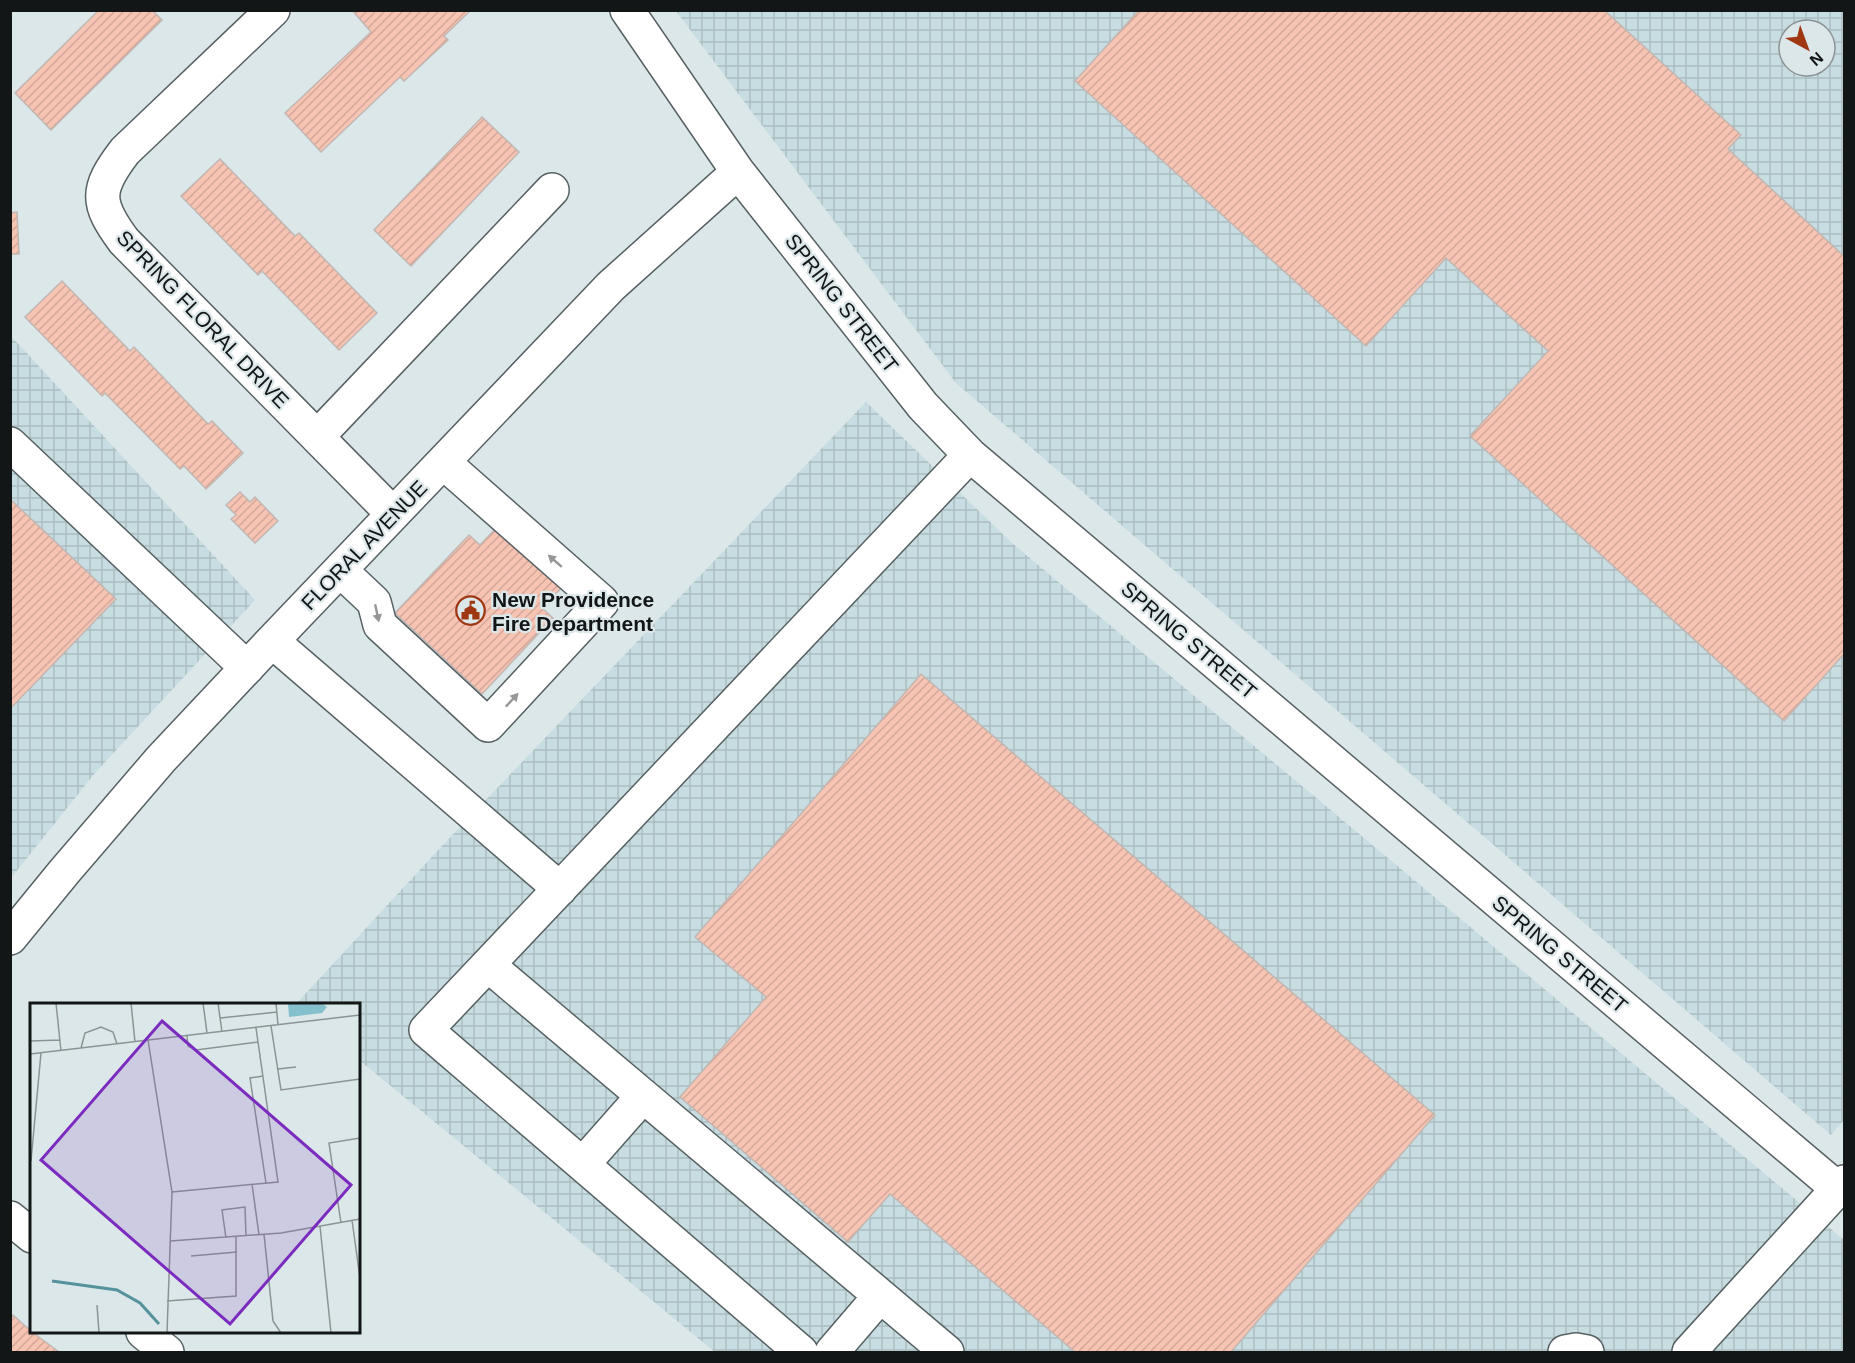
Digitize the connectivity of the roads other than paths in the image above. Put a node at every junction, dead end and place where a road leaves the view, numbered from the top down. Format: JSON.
{"nodes":[{"id":1,"x":273,"y":10,"type":"edge"},
{"id":2,"x":627,"y":10,"type":"edge"},
{"id":3,"x":738,"y":172,"type":"junction"},
{"id":4,"x":552,"y":190,"type":"dead end"},
{"id":5,"x":317,"y":437,"type":"junction"},
{"id":6,"x":10,"y":444,"type":"edge"},
{"id":7,"x":970,"y":455,"type":"junction"},
{"id":8,"x":443,"y":462,"type":"junction"},
{"id":9,"x":393,"y":514,"type":"junction"},
{"id":10,"x":340,"y":570,"type":"junction"},
{"id":11,"x":272,"y":641,"type":"junction"},
{"id":12,"x":247,"y":668,"type":"junction"},
{"id":13,"x":560,"y":889,"type":"junction"},
{"id":14,"x":10,"y":938,"type":"edge"},
{"id":15,"x":488,"y":965,"type":"junction"},
{"id":16,"x":643,"y":1096,"type":"junction"},
{"id":17,"x":583,"y":1164,"type":"junction"},
{"id":18,"x":1841,"y":1185,"type":"edge"},
{"id":19,"x":10,"y":1218,"type":"edge"},
{"id":20,"x":30,"y":1234,"type":"edge"},
{"id":21,"x":880,"y":1296,"type":"junction"},
{"id":22,"x":144,"y":1333,"type":"edge"},
{"id":23,"x":167,"y":1353,"type":"edge"},
{"id":24,"x":801,"y":1353,"type":"edge"},
{"id":25,"x":832,"y":1353,"type":"edge"},
{"id":26,"x":947,"y":1353,"type":"edge"},
{"id":27,"x":1565,"y":1353,"type":"edge"},
{"id":28,"x":1587,"y":1353,"type":"edge"},
{"id":29,"x":1689,"y":1353,"type":"edge"}],
"edges":[{"from":1,"to":5,"type":"street","name":"SPRING FLORAL DRIVE"},
{"from":2,"to":3,"type":"street","name":"SPRING STREET"},
{"from":3,"to":7,"type":"street","name":"SPRING STREET"},
{"from":3,"to":8,"type":"street","name":"FLORAL AVENUE"},
{"from":4,"to":5,"type":"street"},
{"from":5,"to":9,"type":"street","name":"SPRING FLORAL DRIVE"},
{"from":6,"to":12,"type":"street"},
{"from":7,"to":13,"type":"street"},
{"from":7,"to":18,"type":"street","name":"SPRING STREET"},
{"from":8,"to":9,"type":"street","name":"FLORAL AVENUE"},
{"from":10,"to":8,"type":"street","one_way":true},
{"from":9,"to":10,"type":"street","name":"FLORAL AVENUE"},
{"from":10,"to":11,"type":"street","name":"FLORAL AVENUE"},
{"from":11,"to":12,"type":"street","name":"FLORAL AVENUE"},
{"from":11,"to":13,"type":"street"},
{"from":12,"to":14,"type":"street","name":"FLORAL AVENUE"},
{"from":13,"to":15,"type":"street"},
{"from":15,"to":16,"type":"street"},
{"from":15,"to":17,"type":"street"},
{"from":16,"to":17,"type":"street"},
{"from":16,"to":21,"type":"street"},
{"from":17,"to":24,"type":"street"},
{"from":18,"to":29,"type":"street"},
{"from":19,"to":20,"type":"street"},
{"from":21,"to":25,"type":"street"},
{"from":21,"to":26,"type":"street"},
{"from":22,"to":23,"type":"street"},
{"from":27,"to":28,"type":"street"}]}
